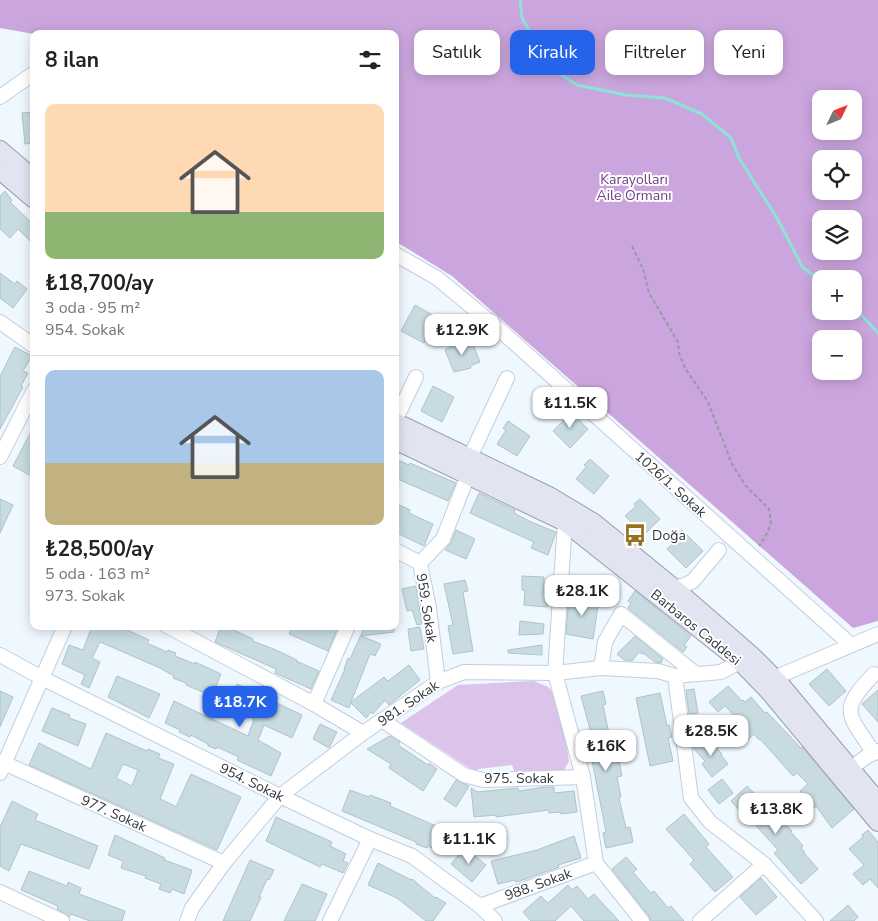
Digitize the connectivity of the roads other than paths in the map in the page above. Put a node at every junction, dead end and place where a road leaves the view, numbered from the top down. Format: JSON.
{"nodes":[{"id":1,"x":30,"y":76,"type":"edge"},
{"id":2,"x":0,"y":97,"type":"edge"},
{"id":3,"x":0,"y":150,"type":"edge"},
{"id":4,"x":0,"y":170,"type":"edge"},
{"id":5,"x":30,"y":176,"type":"edge"},
{"id":6,"x":30,"y":196,"type":"edge"},
{"id":7,"x":399,"y":256,"type":"edge"},
{"id":8,"x":0,"y":322,"type":"edge"},
{"id":9,"x":30,"y":343,"type":"edge"},
{"id":10,"x":416,"y":377,"type":"dead end"},
{"id":11,"x":507,"y":378,"type":"dead end"},
{"id":12,"x":30,"y":398,"type":"edge"},
{"id":13,"x":399,"y":413,"type":"edge"},
{"id":14,"x":399,"y":423,"type":"edge"},
{"id":15,"x":399,"y":442,"type":"edge"},
{"id":16,"x":470,"y":457,"type":"junction"},
{"id":17,"x":0,"y":458,"type":"edge"},
{"id":18,"x":468,"y":475,"type":"junction"},
{"id":19,"x":565,"y":522,"type":"junction"},
{"id":20,"x":718,"y":550,"type":"dead end"},
{"id":21,"x":399,"y":552,"type":"edge"},
{"id":22,"x":420,"y":563,"type":"junction"},
{"id":23,"x":673,"y":588,"type":"junction"},
{"id":24,"x":63,"y":630,"type":"edge"},
{"id":25,"x":179,"y":630,"type":"edge"},
{"id":26,"x":346,"y":630,"type":"edge"},
{"id":27,"x":878,"y":634,"type":"edge"},
{"id":28,"x":851,"y":645,"type":"junction"},
{"id":29,"x":0,"y":655,"type":"edge"},
{"id":30,"x":746,"y":659,"type":"junction"},
{"id":31,"x":601,"y":668,"type":"junction"},
{"id":32,"x":555,"y":673,"type":"junction"},
{"id":33,"x":696,"y":674,"type":"junction"},
{"id":34,"x":874,"y":674,"type":"dead end"},
{"id":35,"x":675,"y":676,"type":"junction"},
{"id":36,"x":42,"y":678,"type":"junction"},
{"id":37,"x":774,"y":678,"type":"junction"},
{"id":38,"x":438,"y":682,"type":"junction"},
{"id":39,"x":314,"y":704,"type":"junction"},
{"id":40,"x":382,"y":720,"type":"junction"},
{"id":41,"x":363,"y":733,"type":"junction"},
{"id":42,"x":876,"y":752,"type":"edge"},
{"id":43,"x":2,"y":768,"type":"edge"},
{"id":44,"x":850,"y":769,"type":"junction"},
{"id":45,"x":583,"y":777,"type":"junction"},
{"id":46,"x":280,"y":796,"type":"junction"},
{"id":47,"x":878,"y":802,"type":"edge"},
{"id":48,"x":878,"y":822,"type":"edge"},
{"id":49,"x":370,"y":839,"type":"junction"},
{"id":50,"x":224,"y":863,"type":"junction"},
{"id":51,"x":596,"y":863,"type":"junction"},
{"id":52,"x":764,"y":864,"type":"junction"},
{"id":53,"x":0,"y":892,"type":"edge"},
{"id":54,"x":480,"y":906,"type":"junction"},
{"id":55,"x":61,"y":921,"type":"edge"},
{"id":56,"x":188,"y":921,"type":"edge"},
{"id":57,"x":330,"y":921,"type":"edge"},
{"id":58,"x":495,"y":921,"type":"edge"},
{"id":59,"x":642,"y":921,"type":"edge"},
{"id":60,"x":700,"y":921,"type":"edge"},
{"id":61,"x":816,"y":921,"type":"edge"}],
"edges":[{"from":1,"to":2,"type":"street"},
{"from":3,"to":5,"type":"main road"},
{"from":4,"to":6,"type":"main road"},
{"from":7,"to":28,"type":"street","name":"1026/1. Sokak"},
{"from":8,"to":9,"type":"street"},
{"from":10,"to":13,"type":"street"},
{"from":11,"to":16,"type":"street"},
{"from":12,"to":17,"type":"street"},
{"from":14,"to":16,"type":"main road","name":"Barbaros Caddesi"},
{"from":15,"to":18,"type":"main road","name":"Barbaros Caddesi"},
{"from":16,"to":23,"type":"main road","name":"Barbaros Caddesi"},
{"from":18,"to":19,"type":"main road","name":"Barbaros Caddesi"},
{"from":18,"to":22,"type":"street"},
{"from":19,"to":30,"type":"main road","name":"Barbaros Caddesi"},
{"from":19,"to":32,"type":"street"},
{"from":20,"to":23,"type":"street"},
{"from":21,"to":22,"type":"street","name":"959. Sokak"},
{"from":22,"to":38,"type":"street","name":"959. Sokak"},
{"from":23,"to":30,"type":"main road","name":"Barbaros Caddesi"},
{"from":24,"to":36,"type":"street"},
{"from":25,"to":39,"type":"street"},
{"from":26,"to":39,"type":"street"},
{"from":27,"to":28,"type":"street"},
{"from":28,"to":37,"type":"street"},
{"from":29,"to":36,"type":"street","name":"954. Sokak"},
{"from":30,"to":33,"type":"street","name":"981. Sokak"},
{"from":30,"to":37,"type":"main road","name":"Barbaros Caddesi"},
{"from":30,"to":48,"type":"main road","name":"Barbaros Caddesi"},
{"from":31,"to":32,"type":"street","name":"981. Sokak"},
{"from":31,"to":33,"type":"street"},
{"from":31,"to":35,"type":"street","name":"981. Sokak"},
{"from":32,"to":38,"type":"street","name":"981. Sokak"},
{"from":32,"to":45,"type":"street"},
{"from":33,"to":35,"type":"street","name":"981. Sokak"},
{"from":34,"to":42,"type":"street"},
{"from":35,"to":52,"type":"street"},
{"from":36,"to":43,"type":"street"},
{"from":36,"to":46,"type":"street","name":"954. Sokak"},
{"from":37,"to":44,"type":"main road","name":"Barbaros Caddesi"},
{"from":38,"to":40,"type":"street","name":"981. Sokak"},
{"from":39,"to":41,"type":"street"},
{"from":40,"to":41,"type":"street","name":"981. Sokak"},
{"from":40,"to":45,"type":"street","name":"975. Sokak"},
{"from":41,"to":46,"type":"street","name":"981. Sokak"},
{"from":42,"to":44,"type":"street"},
{"from":43,"to":50,"type":"street","name":"977. Sokak"},
{"from":44,"to":47,"type":"main road","name":"Barbaros Caddesi"},
{"from":45,"to":51,"type":"street"},
{"from":46,"to":49,"type":"street","name":"954. Sokak"},
{"from":46,"to":50,"type":"street","name":"981. Sokak"},
{"from":49,"to":54,"type":"street","name":"954. Sokak"},
{"from":49,"to":57,"type":"street"},
{"from":50,"to":56,"type":"street","name":"981. Sokak"},
{"from":51,"to":54,"type":"street","name":"988. Sokak"},
{"from":51,"to":59,"type":"street"},
{"from":52,"to":60,"type":"street"},
{"from":52,"to":61,"type":"street"},
{"from":53,"to":55,"type":"street"},
{"from":54,"to":58,"type":"street","name":"954. Sokak"}]}
